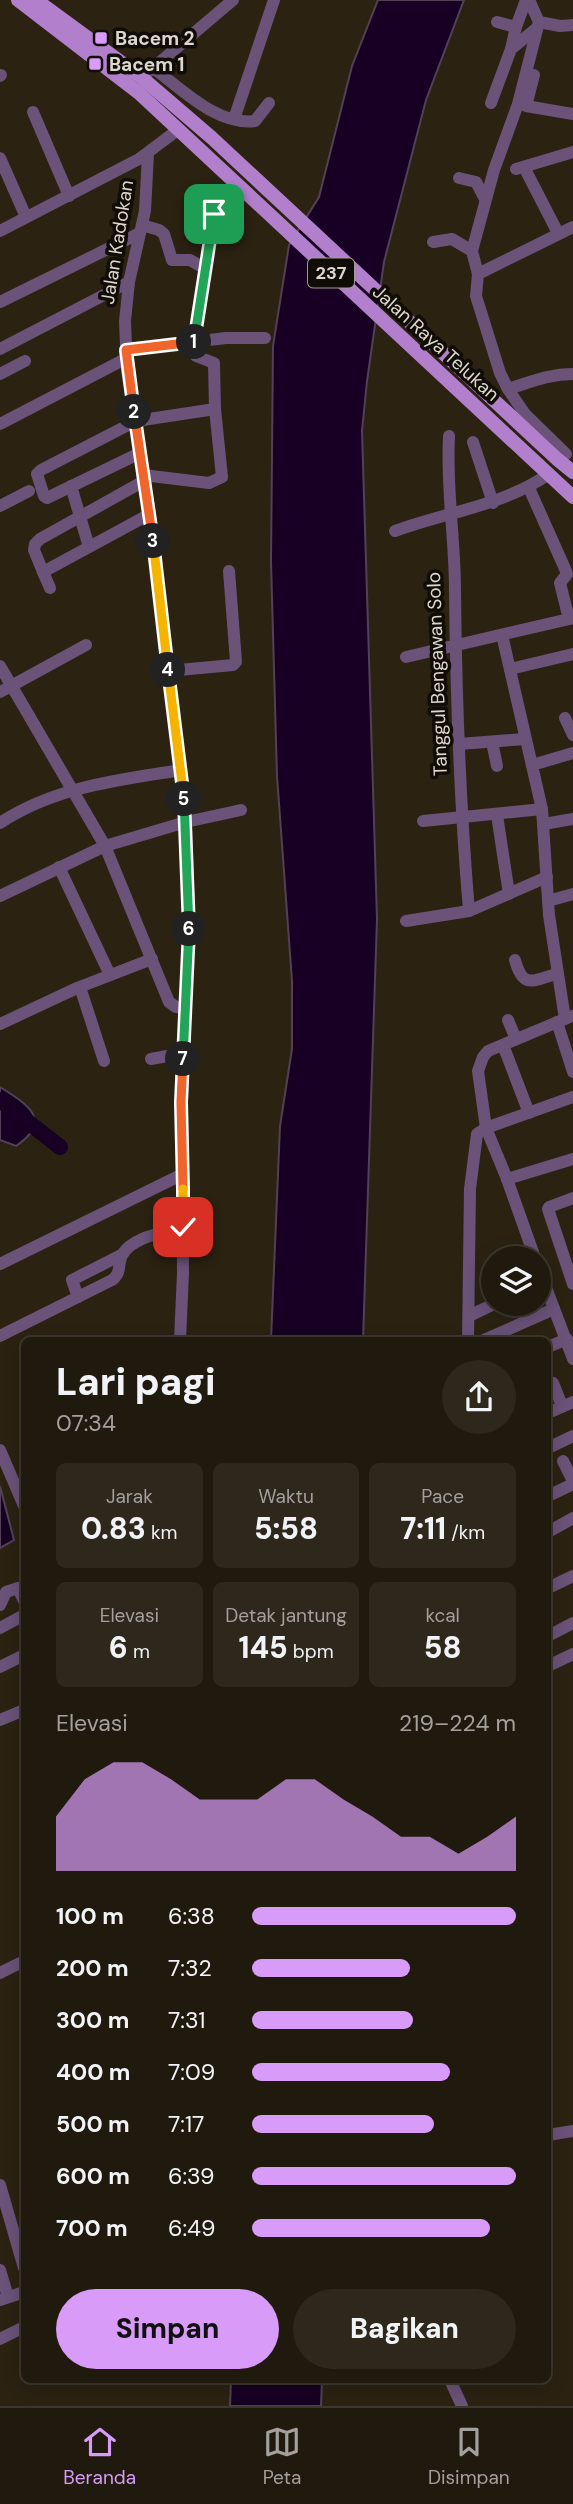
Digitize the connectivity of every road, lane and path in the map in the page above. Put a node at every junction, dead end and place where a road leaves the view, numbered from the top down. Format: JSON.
{"nodes":[{"id":1,"x":18,"y":0,"type":"edge"},
{"id":2,"x":36,"y":0,"type":"edge"},
{"id":3,"x":233,"y":0,"type":"edge"},
{"id":4,"x":274,"y":0,"type":"edge"},
{"id":5,"x":528,"y":0,"type":"edge"},
{"id":6,"x":497,"y":22,"type":"dead end"},
{"id":7,"x":573,"y":24,"type":"edge"},
{"id":8,"x":538,"y":25,"type":"junction"},
{"id":9,"x":516,"y":27,"type":"junction"},
{"id":10,"x":511,"y":49,"type":"junction"},
{"id":11,"x":153,"y":68,"type":"junction"},
{"id":12,"x":534,"y":75,"type":"dead end"},
{"id":13,"x":141,"y":77,"type":"junction"},
{"id":14,"x":269,"y":103,"type":"dead end"},
{"id":15,"x":491,"y":103,"type":"dead end"},
{"id":16,"x":33,"y":112,"type":"dead end"},
{"id":17,"x":573,"y":114,"type":"edge"},
{"id":18,"x":234,"y":119,"type":"junction"},
{"id":19,"x":179,"y":129,"type":"junction"},
{"id":20,"x":573,"y":152,"type":"edge"},
{"id":21,"x":148,"y":154,"type":"junction"},
{"id":22,"x":0,"y":158,"type":"edge"},
{"id":23,"x":459,"y":178,"type":"dead end"},
{"id":24,"x":69,"y":196,"type":"junction"},
{"id":25,"x":485,"y":199,"type":"junction"},
{"id":26,"x":214,"y":214,"type":"dead end"},
{"id":27,"x":26,"y":218,"type":"junction"},
{"id":28,"x":573,"y":228,"type":"edge"},
{"id":29,"x":141,"y":229,"type":"junction"},
{"id":30,"x":0,"y":231,"type":"edge"},
{"id":31,"x":558,"y":233,"type":"junction"},
{"id":32,"x":433,"y":242,"type":"dead end"},
{"id":33,"x":472,"y":251,"type":"junction"},
{"id":34,"x":204,"y":268,"type":"junction"},
{"id":35,"x":478,"y":274,"type":"junction"},
{"id":36,"x":129,"y":282,"type":"junction"},
{"id":37,"x":0,"y":302,"type":"edge"},
{"id":38,"x":265,"y":338,"type":"dead end"},
{"id":39,"x":194,"y":342,"type":"junction"},
{"id":40,"x":0,"y":349,"type":"edge"},
{"id":41,"x":127,"y":354,"type":"junction"},
{"id":42,"x":25,"y":361,"type":"dead end"},
{"id":43,"x":0,"y":374,"type":"edge"},
{"id":44,"x":573,"y":374,"type":"edge"},
{"id":45,"x":508,"y":389,"type":"junction"},
{"id":46,"x":215,"y":409,"type":"junction"},
{"id":47,"x":136,"y":421,"type":"junction"},
{"id":48,"x":0,"y":424,"type":"edge"},
{"id":49,"x":449,"y":436,"type":"dead end"},
{"id":50,"x":474,"y":442,"type":"dead end"},
{"id":51,"x":140,"y":453,"type":"junction"},
{"id":52,"x":566,"y":454,"type":"dead end"},
{"id":53,"x":573,"y":472,"type":"edge"},
{"id":54,"x":548,"y":474,"type":"junction"},
{"id":55,"x":144,"y":478,"type":"junction"},
{"id":56,"x":71,"y":486,"type":"junction"},
{"id":57,"x":529,"y":488,"type":"junction"},
{"id":58,"x":29,"y":491,"type":"dead end"},
{"id":59,"x":573,"y":497,"type":"edge"},
{"id":60,"x":493,"y":503,"type":"junction"},
{"id":61,"x":0,"y":506,"type":"edge"},
{"id":62,"x":149,"y":514,"type":"junction"},
{"id":63,"x":450,"y":514,"type":"junction"},
{"id":64,"x":80,"y":517,"type":"junction"},
{"id":65,"x":395,"y":531,"type":"dead end"},
{"id":66,"x":89,"y":547,"type":"junction"},
{"id":67,"x":229,"y":571,"type":"dead end"},
{"id":68,"x":43,"y":572,"type":"junction"},
{"id":69,"x":50,"y":588,"type":"dead end"},
{"id":70,"x":571,"y":619,"type":"edge"},
{"id":71,"x":502,"y":635,"type":"junction"},
{"id":72,"x":86,"y":645,"type":"dead end"},
{"id":73,"x":454,"y":647,"type":"junction"},
{"id":74,"x":573,"y":654,"type":"edge"},
{"id":75,"x":406,"y":657,"type":"dead end"},
{"id":76,"x":0,"y":666,"type":"edge"},
{"id":77,"x":510,"y":669,"type":"junction"},
{"id":78,"x":168,"y":671,"type":"junction"},
{"id":79,"x":6,"y":689,"type":"edge"},
{"id":80,"x":565,"y":718,"type":"dead end"},
{"id":81,"x":573,"y":735,"type":"edge"},
{"id":82,"x":524,"y":739,"type":"junction"},
{"id":83,"x":492,"y":742,"type":"junction"},
{"id":84,"x":459,"y":744,"type":"junction"},
{"id":85,"x":573,"y":753,"type":"edge"},
{"id":86,"x":532,"y":765,"type":"junction"},
{"id":87,"x":497,"y":766,"type":"dead end"},
{"id":88,"x":181,"y":770,"type":"junction"},
{"id":89,"x":72,"y":789,"type":"junction"},
{"id":90,"x":542,"y":809,"type":"junction"},
{"id":91,"x":241,"y":810,"type":"dead end"},
{"id":92,"x":496,"y":815,"type":"junction"},
{"id":93,"x":461,"y":818,"type":"junction"},
{"id":94,"x":573,"y":819,"type":"edge"},
{"id":95,"x":423,"y":821,"type":"dead end"},
{"id":96,"x":186,"y":822,"type":"junction"},
{"id":97,"x":0,"y":823,"type":"edge"},
{"id":98,"x":544,"y":824,"type":"junction"},
{"id":99,"x":105,"y":846,"type":"junction"},
{"id":100,"x":60,"y":867,"type":"junction"},
{"id":101,"x":547,"y":877,"type":"junction"},
{"id":102,"x":509,"y":894,"type":"junction"},
{"id":103,"x":573,"y":894,"type":"edge"},
{"id":104,"x":0,"y":896,"type":"edge"},
{"id":105,"x":548,"y":901,"type":"junction"},
{"id":106,"x":469,"y":911,"type":"junction"},
{"id":107,"x":406,"y":921,"type":"dead end"},
{"id":108,"x":152,"y":959,"type":"junction"},
{"id":109,"x":515,"y":960,"type":"dead end"},
{"id":110,"x":556,"y":974,"type":"junction"},
{"id":111,"x":110,"y":975,"type":"junction"},
{"id":112,"x":80,"y":987,"type":"junction"},
{"id":113,"x":185,"y":1009,"type":"junction"},
{"id":114,"x":565,"y":1019,"type":"edge"},
{"id":115,"x":508,"y":1020,"type":"dead end"},
{"id":116,"x":0,"y":1024,"type":"edge"},
{"id":117,"x":516,"y":1039,"type":"junction"},
{"id":118,"x":503,"y":1045,"type":"junction"},
{"id":119,"x":184,"y":1053,"type":"junction"},
{"id":120,"x":152,"y":1059,"type":"dead end"},
{"id":121,"x":104,"y":1061,"type":"dead end"},
{"id":122,"x":573,"y":1072,"type":"edge"},
{"id":123,"x":573,"y":1097,"type":"edge"},
{"id":124,"x":528,"y":1113,"type":"junction"},
{"id":125,"x":486,"y":1128,"type":"junction"},
{"id":126,"x":573,"y":1158,"type":"edge"},
{"id":127,"x":183,"y":1174,"type":"junction"},
{"id":128,"x":507,"y":1179,"type":"junction"},
{"id":129,"x":573,"y":1198,"type":"edge"},
{"id":130,"x":183,"y":1227,"type":"junction"},
{"id":131,"x":531,"y":1246,"type":"edge"},
{"id":132,"x":123,"y":1254,"type":"junction"},
{"id":133,"x":0,"y":1264,"type":"edge"},
{"id":134,"x":573,"y":1284,"type":"edge"},
{"id":135,"x":78,"y":1297,"type":"junction"},
{"id":136,"x":551,"y":1303,"type":"edge"},
{"id":137,"x":554,"y":1309,"type":"junction"},
{"id":138,"x":481,"y":1310,"type":"edge"},
{"id":139,"x":469,"y":1315,"type":"junction"},
{"id":140,"x":0,"y":1336,"type":"edge"},
{"id":141,"x":180,"y":1337,"type":"edge"},
{"id":142,"x":468,"y":1337,"type":"edge"},
{"id":143,"x":491,"y":1337,"type":"edge"},
{"id":144,"x":567,"y":1339,"type":"junction"},
{"id":145,"x":551,"y":1346,"type":"edge"},
{"id":146,"x":573,"y":1359,"type":"edge"},
{"id":147,"x":551,"y":1382,"type":"edge"},
{"id":148,"x":567,"y":1404,"type":"edge"},
{"id":149,"x":551,"y":1412,"type":"edge"},
{"id":150,"x":573,"y":1436,"type":"edge"},
{"id":151,"x":551,"y":1447,"type":"edge"},
{"id":152,"x":0,"y":1450,"type":"edge"},
{"id":153,"x":563,"y":1461,"type":"dead end"},
{"id":154,"x":573,"y":1482,"type":"edge"},
{"id":155,"x":551,"y":1494,"type":"edge"},
{"id":156,"x":21,"y":1500,"type":"edge"},
{"id":157,"x":573,"y":1518,"type":"edge"},
{"id":158,"x":551,"y":1530,"type":"edge"},
{"id":159,"x":573,"y":1576,"type":"edge"},
{"id":160,"x":551,"y":1587,"type":"edge"},
{"id":161,"x":21,"y":1594,"type":"edge"},
{"id":162,"x":0,"y":1605,"type":"edge"},
{"id":163,"x":21,"y":1617,"type":"edge"},
{"id":164,"x":573,"y":1623,"type":"edge"},
{"id":165,"x":0,"y":1628,"type":"edge"},
{"id":166,"x":551,"y":1634,"type":"edge"},
{"id":167,"x":573,"y":1654,"type":"edge"},
{"id":168,"x":21,"y":1656,"type":"edge"},
{"id":169,"x":551,"y":1665,"type":"edge"},
{"id":170,"x":0,"y":1667,"type":"edge"},
{"id":171,"x":21,"y":1711,"type":"edge"},
{"id":172,"x":0,"y":1720,"type":"edge"},
{"id":173,"x":21,"y":1962,"type":"edge"},
{"id":174,"x":0,"y":1973,"type":"edge"},
{"id":175,"x":573,"y":2131,"type":"edge"},
{"id":176,"x":551,"y":2135,"type":"edge"},
{"id":177,"x":0,"y":2185,"type":"edge"},
{"id":178,"x":21,"y":2258,"type":"edge"},
{"id":179,"x":0,"y":2270,"type":"edge"},
{"id":180,"x":21,"y":2293,"type":"edge"},
{"id":181,"x":4,"y":2299,"type":"edge"},
{"id":182,"x":21,"y":2328,"type":"edge"},
{"id":183,"x":0,"y":2339,"type":"edge"},
{"id":184,"x":451,"y":2383,"type":"edge"},
{"id":185,"x":462,"y":2406,"type":"edge"}],
"edges":[{"from":1,"to":19,"type":"main road","name":"Jalan Raya Telukan","number":"237"},
{"from":2,"to":13,"type":"main road","name":"Jalan Raya Telukan","number":"237"},
{"from":3,"to":11,"type":"street"},
{"from":4,"to":18,"type":"street"},
{"from":5,"to":8,"type":"street"},
{"from":5,"to":9,"type":"street"},
{"from":6,"to":9,"type":"street"},
{"from":7,"to":8,"type":"street"},
{"from":8,"to":10,"type":"street"},
{"from":8,"to":25,"type":"street"},
{"from":9,"to":10,"type":"street"},
{"from":10,"to":15,"type":"street"},
{"from":11,"to":13,"type":"street"},
{"from":11,"to":18,"type":"street"},
{"from":12,"to":17,"type":"street"},
{"from":13,"to":53,"type":"main road","name":"Jalan Raya Telukan","number":"237"},
{"from":14,"to":18,"type":"street"},
{"from":16,"to":24,"type":"street"},
{"from":19,"to":21,"type":"street"},
{"from":19,"to":54,"type":"main road","name":"Jalan Raya Telukan","number":"237"},
{"from":20,"to":31,"type":"street"},
{"from":21,"to":24,"type":"street"},
{"from":21,"to":29,"type":"street","name":"Jalan Kadokan"},
{"from":22,"to":27,"type":"street"},
{"from":23,"to":25,"type":"street"},
{"from":24,"to":27,"type":"street"},
{"from":25,"to":33,"type":"street"},
{"from":26,"to":34,"type":"street"},
{"from":27,"to":30,"type":"street"},
{"from":28,"to":31,"type":"street"},
{"from":29,"to":34,"type":"street"},
{"from":29,"to":36,"type":"street","name":"Jalan Kadokan"},
{"from":29,"to":37,"type":"street"},
{"from":31,"to":35,"type":"street"},
{"from":32,"to":33,"type":"street"},
{"from":33,"to":35,"type":"street"},
{"from":34,"to":39,"type":"street"},
{"from":35,"to":45,"type":"street"},
{"from":36,"to":40,"type":"street"},
{"from":36,"to":41,"type":"street","name":"Jalan Kadokan"},
{"from":38,"to":39,"type":"street"},
{"from":39,"to":41,"type":"street"},
{"from":39,"to":46,"type":"street"},
{"from":41,"to":47,"type":"street","name":"Jalan Kadokan"},
{"from":41,"to":48,"type":"street"},
{"from":42,"to":43,"type":"street"},
{"from":44,"to":45,"type":"street"},
{"from":45,"to":52,"type":"street"},
{"from":46,"to":47,"type":"street"},
{"from":46,"to":55,"type":"street"},
{"from":47,"to":51,"type":"street","name":"Jalan Kadokan"},
{"from":47,"to":56,"type":"street"},
{"from":49,"to":63,"type":"street","name":"Tanggul Bengawan Solo"},
{"from":50,"to":60,"type":"street"},
{"from":51,"to":55,"type":"street","name":"Jalan Kadokan"},
{"from":51,"to":56,"type":"street"},
{"from":54,"to":57,"type":"street"},
{"from":54,"to":59,"type":"main road","name":"Jalan Raya Telukan","number":"237"},
{"from":55,"to":62,"type":"street","name":"Jalan Kadokan"},
{"from":55,"to":64,"type":"street"},
{"from":56,"to":64,"type":"street"},
{"from":57,"to":60,"type":"street"},
{"from":57,"to":70,"type":"street"},
{"from":58,"to":61,"type":"street"},
{"from":60,"to":63,"type":"street"},
{"from":62,"to":66,"type":"street"},
{"from":62,"to":78,"type":"street","name":"Jalan Kadokan"},
{"from":63,"to":65,"type":"street"},
{"from":63,"to":73,"type":"street","name":"Tanggul Bengawan Solo"},
{"from":64,"to":66,"type":"street"},
{"from":64,"to":68,"type":"street"},
{"from":66,"to":68,"type":"street"},
{"from":67,"to":78,"type":"street"},
{"from":68,"to":69,"type":"street"},
{"from":70,"to":71,"type":"street"},
{"from":71,"to":73,"type":"street"},
{"from":71,"to":77,"type":"street"},
{"from":72,"to":79,"type":"street"},
{"from":73,"to":75,"type":"street"},
{"from":73,"to":84,"type":"street","name":"Tanggul Bengawan Solo"},
{"from":74,"to":77,"type":"street"},
{"from":76,"to":79,"type":"street"},
{"from":77,"to":82,"type":"street"},
{"from":78,"to":88,"type":"street","name":"Jalan Kadokan"},
{"from":79,"to":89,"type":"street"},
{"from":80,"to":81,"type":"street"},
{"from":82,"to":83,"type":"street"},
{"from":82,"to":86,"type":"street"},
{"from":83,"to":84,"type":"street"},
{"from":83,"to":87,"type":"street"},
{"from":84,"to":93,"type":"street","name":"Tanggul Bengawan Solo"},
{"from":85,"to":86,"type":"street"},
{"from":86,"to":90,"type":"street"},
{"from":88,"to":89,"type":"street"},
{"from":88,"to":96,"type":"street","name":"Jalan Kadokan"},
{"from":89,"to":97,"type":"street"},
{"from":89,"to":99,"type":"street"},
{"from":90,"to":92,"type":"street"},
{"from":90,"to":98,"type":"street"},
{"from":91,"to":96,"type":"street"},
{"from":92,"to":93,"type":"street"},
{"from":92,"to":102,"type":"street"},
{"from":93,"to":95,"type":"street"},
{"from":93,"to":106,"type":"street","name":"Tanggul Bengawan Solo"},
{"from":94,"to":98,"type":"street"},
{"from":96,"to":99,"type":"street"},
{"from":96,"to":113,"type":"street","name":"Jalan Kadokan"},
{"from":98,"to":101,"type":"street"},
{"from":99,"to":100,"type":"street"},
{"from":99,"to":108,"type":"street"},
{"from":100,"to":104,"type":"street"},
{"from":100,"to":111,"type":"street"},
{"from":101,"to":102,"type":"street"},
{"from":101,"to":105,"type":"street"},
{"from":102,"to":106,"type":"street"},
{"from":103,"to":105,"type":"street"},
{"from":105,"to":110,"type":"street"},
{"from":106,"to":107,"type":"street"},
{"from":108,"to":111,"type":"street"},
{"from":108,"to":113,"type":"street"},
{"from":109,"to":110,"type":"street"},
{"from":110,"to":114,"type":"street"},
{"from":111,"to":112,"type":"street"},
{"from":112,"to":116,"type":"street"},
{"from":112,"to":121,"type":"street"},
{"from":113,"to":119,"type":"street","name":"Jalan Kadokan"},
{"from":114,"to":117,"type":"street"},
{"from":114,"to":122,"type":"street"},
{"from":115,"to":117,"type":"street"},
{"from":117,"to":118,"type":"street"},
{"from":118,"to":124,"type":"street"},
{"from":118,"to":125,"type":"street"},
{"from":119,"to":120,"type":"street"},
{"from":119,"to":127,"type":"street","name":"Jalan Kadokan"},
{"from":123,"to":124,"type":"street"},
{"from":124,"to":125,"type":"street"},
{"from":125,"to":128,"type":"street"},
{"from":125,"to":139,"type":"street"},
{"from":126,"to":128,"type":"street"},
{"from":127,"to":130,"type":"street","name":"Jalan Kadokan"},
{"from":127,"to":133,"type":"street"},
{"from":128,"to":131,"type":"street"},
{"from":129,"to":134,"type":"street"},
{"from":130,"to":132,"type":"street"},
{"from":130,"to":141,"type":"street","name":"Jalan Kadokan"},
{"from":132,"to":135,"type":"street"},
{"from":132,"to":135,"type":"street"},
{"from":135,"to":140,"type":"street"},
{"from":136,"to":137,"type":"street"},
{"from":137,"to":143,"type":"street"},
{"from":137,"to":144,"type":"street"},
{"from":138,"to":139,"type":"street"},
{"from":139,"to":142,"type":"street"},
{"from":144,"to":145,"type":"street"},
{"from":144,"to":146,"type":"street"},
{"from":147,"to":148,"type":"street"},
{"from":148,"to":149,"type":"street"},
{"from":150,"to":151,"type":"street"},
{"from":152,"to":156,"type":"street"},
{"from":153,"to":154,"type":"street"},
{"from":154,"to":155,"type":"street"},
{"from":157,"to":158,"type":"street"},
{"from":159,"to":160,"type":"street"},
{"from":161,"to":162,"type":"street"},
{"from":163,"to":165,"type":"street"},
{"from":164,"to":166,"type":"street"},
{"from":167,"to":169,"type":"street"},
{"from":168,"to":170,"type":"street"},
{"from":171,"to":172,"type":"street"},
{"from":173,"to":174,"type":"street"},
{"from":175,"to":176,"type":"street"},
{"from":177,"to":178,"type":"street"},
{"from":179,"to":181,"type":"street"},
{"from":180,"to":181,"type":"street"},
{"from":182,"to":183,"type":"street"},
{"from":184,"to":185,"type":"street"}]}
